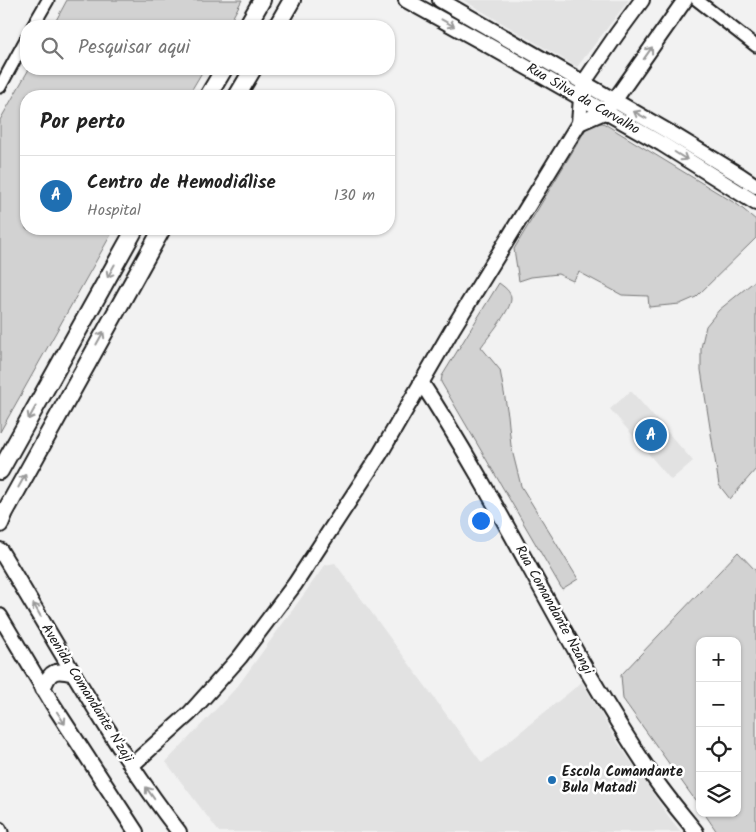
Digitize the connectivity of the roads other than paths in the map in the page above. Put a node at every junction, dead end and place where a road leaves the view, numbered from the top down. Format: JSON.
{"nodes":[{"id":1,"x":48,"y":0,"type":"edge"},
{"id":2,"x":262,"y":0,"type":"edge"},
{"id":3,"x":292,"y":0,"type":"edge"},
{"id":4,"x":406,"y":0,"type":"edge"},
{"id":5,"x":440,"y":0,"type":"edge"},
{"id":6,"x":642,"y":0,"type":"edge"},
{"id":7,"x":685,"y":0,"type":"edge"},
{"id":8,"x":697,"y":0,"type":"edge"},
{"id":9,"x":37,"y":20,"type":"edge"},
{"id":10,"x":250,"y":20,"type":"edge"},
{"id":11,"x":280,"y":20,"type":"edge"},
{"id":12,"x":756,"y":46,"type":"edge"},
{"id":13,"x":20,"y":51,"type":"edge"},
{"id":14,"x":598,"y":61,"type":"junction"},
{"id":15,"x":220,"y":75,"type":"edge"},
{"id":16,"x":249,"y":75,"type":"edge"},
{"id":17,"x":630,"y":79,"type":"junction"},
{"id":18,"x":584,"y":82,"type":"junction"},
{"id":19,"x":0,"y":88,"type":"edge"},
{"id":20,"x":212,"y":90,"type":"edge"},
{"id":21,"x":241,"y":90,"type":"edge"},
{"id":22,"x":581,"y":98,"type":"junction"},
{"id":23,"x":614,"y":101,"type":"junction"},
{"id":24,"x":604,"y":112,"type":"junction"},
{"id":25,"x":579,"y":123,"type":"junction"},
{"id":26,"x":666,"y":138,"type":"junction"},
{"id":27,"x":741,"y":176,"type":"junction"},
{"id":28,"x":756,"y":186,"type":"edge"},
{"id":29,"x":734,"y":188,"type":"junction"},
{"id":30,"x":756,"y":203,"type":"edge"},
{"id":31,"x":132,"y":235,"type":"edge"},
{"id":32,"x":159,"y":235,"type":"edge"},
{"id":33,"x":421,"y":382,"type":"junction"},
{"id":34,"x":0,"y":471,"type":"edge"},
{"id":35,"x":0,"y":524,"type":"edge"},
{"id":36,"x":0,"y":550,"type":"edge"},
{"id":37,"x":0,"y":616,"type":"edge"},
{"id":38,"x":74,"y":674,"type":"junction"},
{"id":39,"x":43,"y":689,"type":"junction"},
{"id":40,"x":132,"y":766,"type":"junction"},
{"id":41,"x":0,"y":828,"type":"edge"},
{"id":42,"x":2,"y":832,"type":"edge"},
{"id":43,"x":136,"y":832,"type":"edge"},
{"id":44,"x":179,"y":832,"type":"edge"},
{"id":45,"x":696,"y":832,"type":"edge"}],
"edges":[{"from":1,"to":9,"type":"street"},
{"from":2,"to":10,"type":"main road"},
{"from":3,"to":11,"type":"main road"},
{"from":4,"to":22,"type":"street","name":"Rua Silva da Carvalho","one_way":true},
{"from":5,"to":18,"type":"street","name":"Rua Silva da Carvalho"},
{"from":6,"to":14,"type":"street"},
{"from":17,"to":7,"type":"street","one_way":true},
{"from":8,"to":12,"type":"street"},
{"from":13,"to":19,"type":"street"},
{"from":14,"to":17,"type":"street"},
{"from":14,"to":18,"type":"street"},
{"from":15,"to":20,"type":"main road"},
{"from":16,"to":21,"type":"main road"},
{"from":17,"to":23,"type":"street"},
{"from":18,"to":22,"type":"street"},
{"from":18,"to":23,"type":"street","name":"Rua Silva da Carvalho"},
{"from":22,"to":24,"type":"street","name":"Rua Silva da Carvalho"},
{"from":22,"to":25,"type":"street"},
{"from":23,"to":24,"type":"street"},
{"from":26,"to":23,"type":"street","name":"Rua Silva da Carvalho","one_way":true},
{"from":24,"to":25,"type":"street"},
{"from":24,"to":26,"type":"street","name":"Rua Silva da Carvalho"},
{"from":25,"to":33,"type":"street"},
{"from":26,"to":27,"type":"street","name":"Rua Silva da Carvalho"},
{"from":26,"to":29,"type":"street","name":"Rua Silva da Carvalho","one_way":true},
{"from":27,"to":28,"type":"street","name":"Rua Silva da Carvalho"},
{"from":27,"to":29,"type":"street"},
{"from":29,"to":30,"type":"street","name":"Rua Silva da Carvalho"},
{"from":31,"to":34,"type":"main road","one_way":true},
{"from":35,"to":32,"type":"main road","one_way":true},
{"from":33,"to":40,"type":"street"},
{"from":33,"to":45,"type":"street","name":"Rua Comandante Nzangi"},
{"from":38,"to":36,"type":"street","name":"Avenida Comandante N'zaji","one_way":true},
{"from":37,"to":39,"type":"street"},
{"from":38,"to":39,"type":"street"},
{"from":38,"to":40,"type":"street","name":"Avenida Comandante N'zaji"},
{"from":39,"to":43,"type":"street","one_way":true},
{"from":44,"to":40,"type":"street","name":"Avenida Comandante N'zaji","one_way":true},
{"from":41,"to":42,"type":"street"}]}
